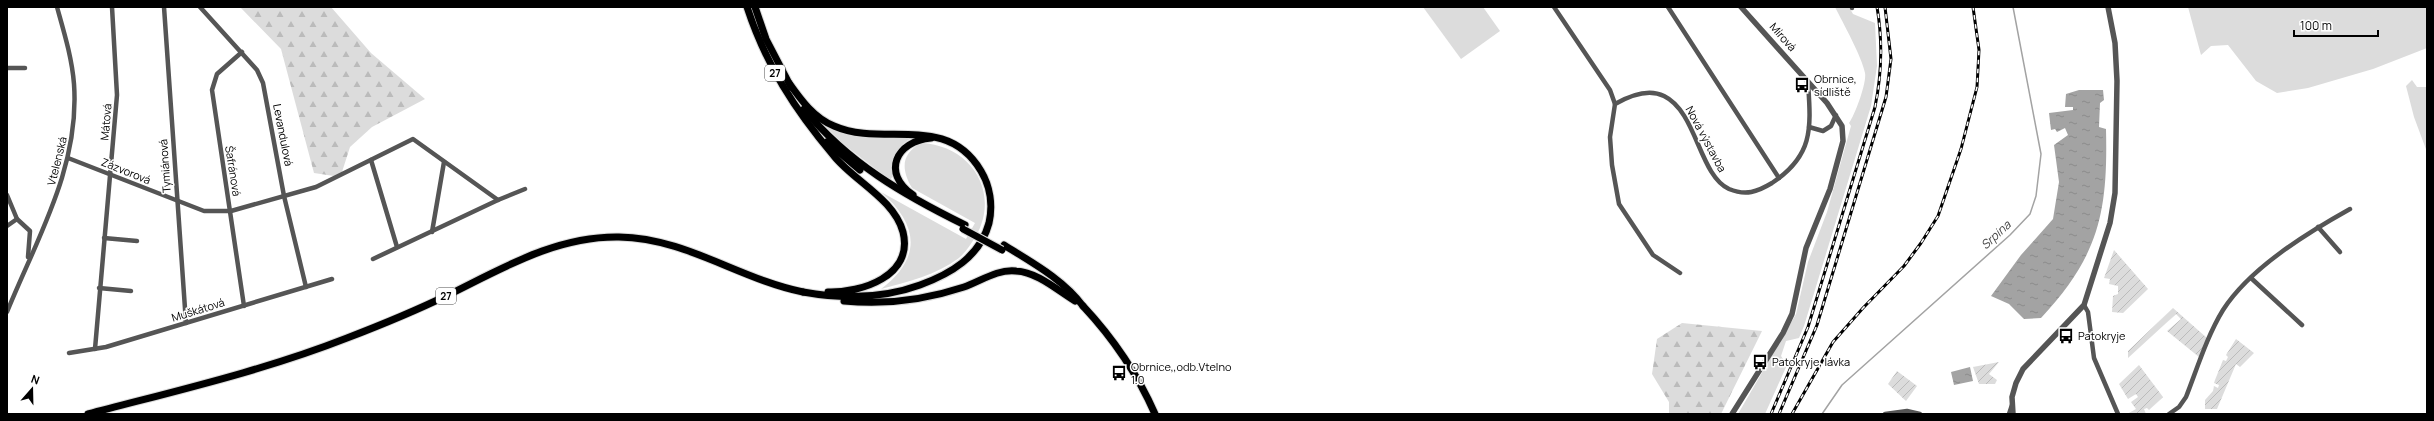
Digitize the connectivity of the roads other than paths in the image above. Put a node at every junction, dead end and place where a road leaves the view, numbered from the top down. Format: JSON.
{"nodes":[{"id":1,"x":57,"y":7,"type":"edge"},
{"id":2,"x":112,"y":7,"type":"edge"},
{"id":3,"x":164,"y":7,"type":"edge"},
{"id":4,"x":200,"y":7,"type":"edge"},
{"id":5,"x":747,"y":7,"type":"edge"},
{"id":6,"x":755,"y":7,"type":"edge"},
{"id":7,"x":1554,"y":7,"type":"edge"},
{"id":8,"x":1668,"y":7,"type":"edge"},
{"id":9,"x":1741,"y":7,"type":"edge"},
{"id":10,"x":2108,"y":7,"type":"edge"},
{"id":11,"x":242,"y":52,"type":"junction"},
{"id":12,"x":7,"y":68,"type":"edge"},
{"id":13,"x":25,"y":68,"type":"dead end"},
{"id":14,"x":1808,"y":81,"type":"junction"},
{"id":15,"x":789,"y":83,"type":"junction"},
{"id":16,"x":1615,"y":104,"type":"junction"},
{"id":17,"x":1836,"y":115,"type":"junction"},
{"id":18,"x":1808,"y":127,"type":"junction"},
{"id":19,"x":815,"y":132,"type":"junction"},
{"id":20,"x":936,"y":137,"type":"junction"},
{"id":21,"x":68,"y":158,"type":"junction"},
{"id":22,"x":371,"y":160,"type":"junction"},
{"id":23,"x":444,"y":162,"type":"junction"},
{"id":24,"x":109,"y":173,"type":"junction"},
{"id":25,"x":1779,"y":178,"type":"junction"},
{"id":26,"x":524,"y":189,"type":"dead end"},
{"id":27,"x":7,"y":195,"type":"edge"},
{"id":28,"x":284,"y":196,"type":"junction"},
{"id":29,"x":498,"y":200,"type":"junction"},
{"id":30,"x":177,"y":201,"type":"junction"},
{"id":31,"x":2350,"y":209,"type":"dead end"},
{"id":32,"x":230,"y":211,"type":"junction"},
{"id":33,"x":17,"y":219,"type":"junction"},
{"id":34,"x":7,"y":226,"type":"edge"},
{"id":35,"x":964,"y":227,"type":"junction"},
{"id":36,"x":2318,"y":227,"type":"junction"},
{"id":37,"x":432,"y":232,"type":"junction"},
{"id":38,"x":104,"y":238,"type":"junction"},
{"id":39,"x":137,"y":241,"type":"dead end"},
{"id":40,"x":397,"y":247,"type":"junction"},
{"id":41,"x":1003,"y":247,"type":"junction"},
{"id":42,"x":2340,"y":252,"type":"dead end"},
{"id":43,"x":373,"y":259,"type":"dead end"},
{"id":44,"x":28,"y":261,"type":"junction"},
{"id":45,"x":1680,"y":274,"type":"dead end"},
{"id":46,"x":2251,"y":278,"type":"junction"},
{"id":47,"x":332,"y":279,"type":"dead end"},
{"id":48,"x":306,"y":287,"type":"junction"},
{"id":49,"x":99,"y":288,"type":"junction"},
{"id":50,"x":132,"y":291,"type":"dead end"},
{"id":51,"x":803,"y":292,"type":"junction"},
{"id":52,"x":1075,"y":300,"type":"junction"},
{"id":53,"x":2084,"y":305,"type":"junction"},
{"id":54,"x":244,"y":306,"type":"junction"},
{"id":55,"x":1083,"y":306,"type":"junction"},
{"id":56,"x":7,"y":312,"type":"edge"},
{"id":57,"x":186,"y":323,"type":"junction"},
{"id":58,"x":2302,"y":325,"type":"dead end"},
{"id":59,"x":95,"y":349,"type":"junction"},
{"id":60,"x":69,"y":353,"type":"dead end"},
{"id":61,"x":2012,"y":405,"type":"junction"},
{"id":62,"x":88,"y":414,"type":"edge"},
{"id":63,"x":1155,"y":414,"type":"edge"},
{"id":64,"x":1732,"y":414,"type":"edge"},
{"id":65,"x":1885,"y":414,"type":"edge"},
{"id":66,"x":1920,"y":414,"type":"edge"},
{"id":67,"x":2009,"y":414,"type":"edge"},
{"id":68,"x":2014,"y":414,"type":"edge"},
{"id":69,"x":2118,"y":414,"type":"edge"},
{"id":70,"x":2169,"y":414,"type":"edge"}],
"edges":[{"from":1,"to":21,"type":"street","name":"Vtelenská"},
{"from":2,"to":24,"type":"street","name":"Mátová"},
{"from":3,"to":30,"type":"street","name":"Tymiánová"},
{"from":4,"to":11,"type":"street","name":"Levandulová"},
{"from":5,"to":19,"type":"main road","number":"27"},
{"from":6,"to":15,"type":"main road","number":"27"},
{"from":7,"to":16,"type":"street"},
{"from":8,"to":25,"type":"street"},
{"from":9,"to":14,"type":"street","name":"Mírová"},
{"from":10,"to":53,"type":"street"},
{"from":11,"to":28,"type":"street","name":"Levandulová"},
{"from":11,"to":32,"type":"street","name":"Šafránová"},
{"from":12,"to":13,"type":"street"},
{"from":14,"to":17,"type":"street","name":"Mírová"},
{"from":14,"to":18,"type":"street","name":"Nová výstavba"},
{"from":15,"to":20,"type":"main road"},
{"from":15,"to":35,"type":"main road"},
{"from":16,"to":25,"type":"street","name":"Nová výstavba"},
{"from":16,"to":45,"type":"street"},
{"from":17,"to":18,"type":"street"},
{"from":17,"to":64,"type":"street"},
{"from":18,"to":25,"type":"street","name":"Nová výstavba"},
{"from":19,"to":35,"type":"main road"},
{"from":19,"to":51,"type":"main road"},
{"from":20,"to":35,"type":"main road"},
{"from":20,"to":51,"type":"main road"},
{"from":21,"to":24,"type":"street","name":"Zázvorová"},
{"from":21,"to":44,"type":"street","name":"Vtelenská"},
{"from":22,"to":23,"type":"street","name":"Zázvorová"},
{"from":22,"to":28,"type":"street","name":"Zázvorová"},
{"from":22,"to":40,"type":"street"},
{"from":23,"to":29,"type":"street"},
{"from":23,"to":37,"type":"street"},
{"from":24,"to":30,"type":"street","name":"Zázvorová"},
{"from":24,"to":38,"type":"street","name":"Mátová"},
{"from":26,"to":29,"type":"street"},
{"from":27,"to":33,"type":"street"},
{"from":28,"to":32,"type":"street","name":"Zázvorová"},
{"from":28,"to":48,"type":"street","name":"Levandulová"},
{"from":29,"to":37,"type":"street"},
{"from":30,"to":32,"type":"street","name":"Zázvorová"},
{"from":30,"to":57,"type":"street","name":"Tymiánová"},
{"from":31,"to":36,"type":"street"},
{"from":32,"to":54,"type":"street","name":"Šafránová"},
{"from":33,"to":34,"type":"street"},
{"from":33,"to":44,"type":"street"},
{"from":35,"to":41,"type":"main road","bridge":true},
{"from":36,"to":42,"type":"street"},
{"from":36,"to":46,"type":"street"},
{"from":37,"to":40,"type":"street"},
{"from":38,"to":39,"type":"street"},
{"from":38,"to":49,"type":"street","name":"Mátová"},
{"from":40,"to":43,"type":"street"},
{"from":41,"to":52,"type":"main road"},
{"from":41,"to":55,"type":"main road"},
{"from":44,"to":56,"type":"street","name":"Vtelenská"},
{"from":46,"to":58,"type":"street"},
{"from":46,"to":70,"type":"street"},
{"from":47,"to":48,"type":"street","name":"Muškátová"},
{"from":48,"to":54,"type":"street","name":"Muškátová"},
{"from":49,"to":50,"type":"street"},
{"from":49,"to":59,"type":"street","name":"Mátová"},
{"from":51,"to":52,"type":"main road"},
{"from":51,"to":62,"type":"main road","number":"27"},
{"from":52,"to":55,"type":"main road"},
{"from":53,"to":61,"type":"street"},
{"from":53,"to":69,"type":"street"},
{"from":54,"to":57,"type":"street","name":"Muškátová"},
{"from":55,"to":63,"type":"main road"},
{"from":57,"to":59,"type":"street","name":"Muškátová"},
{"from":59,"to":60,"type":"street","name":"Muškátová"},
{"from":61,"to":67,"type":"street"},
{"from":61,"to":68,"type":"street"},
{"from":65,"to":66,"type":"street"}]}
